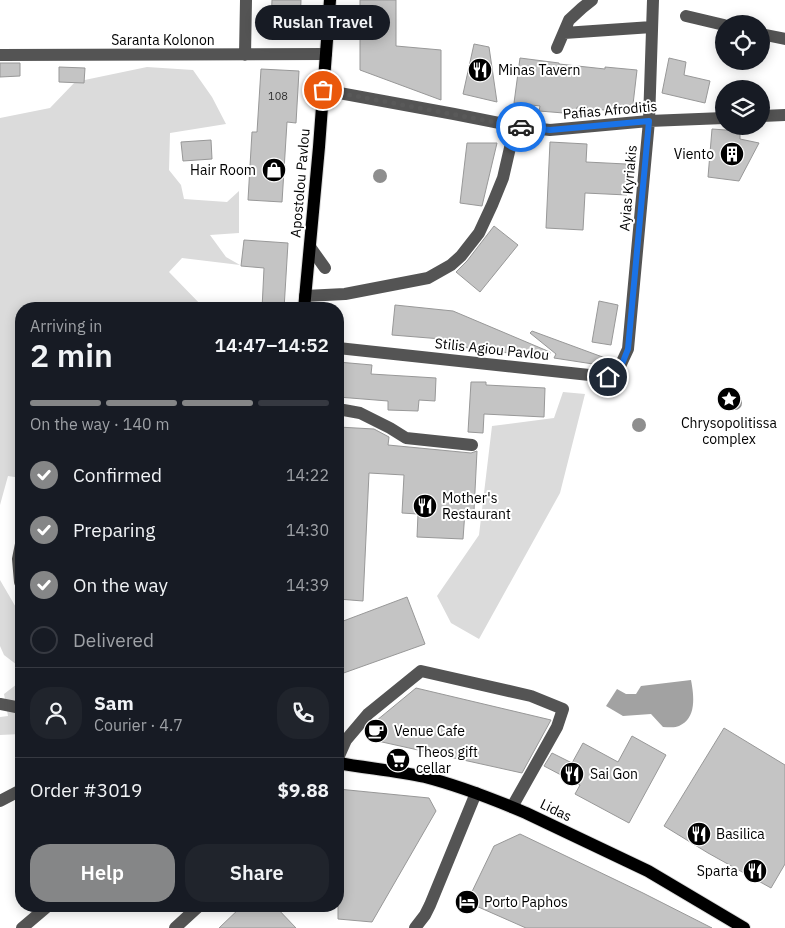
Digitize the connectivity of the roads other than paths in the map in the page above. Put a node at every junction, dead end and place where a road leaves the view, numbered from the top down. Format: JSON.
{"nodes":[{"id":1,"x":246,"y":0,"type":"edge"},
{"id":2,"x":330,"y":0,"type":"edge"},
{"id":3,"x":592,"y":0,"type":"edge"},
{"id":4,"x":653,"y":0,"type":"edge"},
{"id":5,"x":686,"y":16,"type":"dead end"},
{"id":6,"x":715,"y":23,"type":"edge"},
{"id":7,"x":652,"y":27,"type":"junction"},
{"id":8,"x":564,"y":33,"type":"junction"},
{"id":9,"x":770,"y":36,"type":"edge"},
{"id":10,"x":785,"y":39,"type":"edge"},
{"id":11,"x":556,"y":48,"type":"dead end"},
{"id":12,"x":326,"y":54,"type":"junction"},
{"id":13,"x":0,"y":55,"type":"edge"},
{"id":14,"x":245,"y":55,"type":"junction"},
{"id":15,"x":323,"y":90,"type":"junction"},
{"id":16,"x":785,"y":115,"type":"edge"},
{"id":17,"x":770,"y":116,"type":"edge"},
{"id":18,"x":715,"y":118,"type":"edge"},
{"id":19,"x":649,"y":121,"type":"junction"},
{"id":20,"x":515,"y":126,"type":"junction"},
{"id":21,"x":310,"y":247,"type":"junction"},
{"id":22,"x":325,"y":268,"type":"dead end"},
{"id":23,"x":304,"y":302,"type":"edge"},
{"id":24,"x":344,"y":349,"type":"edge"},
{"id":25,"x":628,"y":349,"type":"joint"},
{"id":26,"x":344,"y":410,"type":"edge"},
{"id":27,"x":472,"y":445,"type":"dead end"},
{"id":28,"x":0,"y":704,"type":"edge"},
{"id":29,"x":15,"y":707,"type":"edge"},
{"id":30,"x":344,"y":744,"type":"edge"},
{"id":31,"x":344,"y":764,"type":"edge"},
{"id":32,"x":15,"y":793,"type":"edge"},
{"id":33,"x":476,"y":793,"type":"junction"},
{"id":34,"x":0,"y":801,"type":"edge"},
{"id":35,"x":512,"y":807,"type":"junction"},
{"id":36,"x":41,"y":912,"type":"edge"},
{"id":37,"x":192,"y":912,"type":"edge"},
{"id":38,"x":22,"y":928,"type":"edge"},
{"id":39,"x":175,"y":928,"type":"edge"},
{"id":40,"x":416,"y":928,"type":"edge"},
{"id":41,"x":744,"y":928,"type":"edge"}],
"edges":[{"from":1,"to":14,"type":"street"},
{"from":2,"to":12,"type":"main road","name":"Apostolou Pavlou"},
{"from":3,"to":8,"type":"street"},
{"from":4,"to":7,"type":"street","name":"Ayias Kyriakis"},
{"from":5,"to":6,"type":"street"},
{"from":7,"to":8,"type":"street"},
{"from":7,"to":19,"type":"street","name":"Ayias Kyriakis"},
{"from":8,"to":11,"type":"street"},
{"from":9,"to":10,"type":"street"},
{"from":12,"to":14,"type":"street","name":"Saranta Kolonon"},
{"from":12,"to":15,"type":"main road","name":"Apostolou Pavlou"},
{"from":13,"to":14,"type":"street","name":"Saranta Kolonon"},
{"from":15,"to":20,"type":"street","name":"Pafias Afroditis"},
{"from":15,"to":21,"type":"main road","name":"Apostolou Pavlou"},
{"from":16,"to":17,"type":"street"},
{"from":18,"to":19,"type":"street","name":"Pafias Afroditis"},
{"from":19,"to":20,"type":"street","name":"Pafias Afroditis"},
{"from":19,"to":25,"type":"street","name":"Ayias Kyriakis"},
{"from":20,"to":23,"type":"street"},
{"from":21,"to":22,"type":"street"},
{"from":21,"to":23,"type":"main road","name":"Apostolou Pavlou"},
{"from":24,"to":25,"type":"street","name":"Stilis Agiou Pavlou"},
{"from":26,"to":27,"type":"street"},
{"from":28,"to":29,"type":"street"},
{"from":30,"to":35,"type":"street"},
{"from":31,"to":33,"type":"main road","name":"Lidas"},
{"from":32,"to":34,"type":"street"},
{"from":33,"to":35,"type":"main road","name":"Lidas"},
{"from":33,"to":40,"type":"street"},
{"from":35,"to":41,"type":"main road","name":"Lidas"},
{"from":36,"to":38,"type":"street"},
{"from":37,"to":39,"type":"street"}]}
